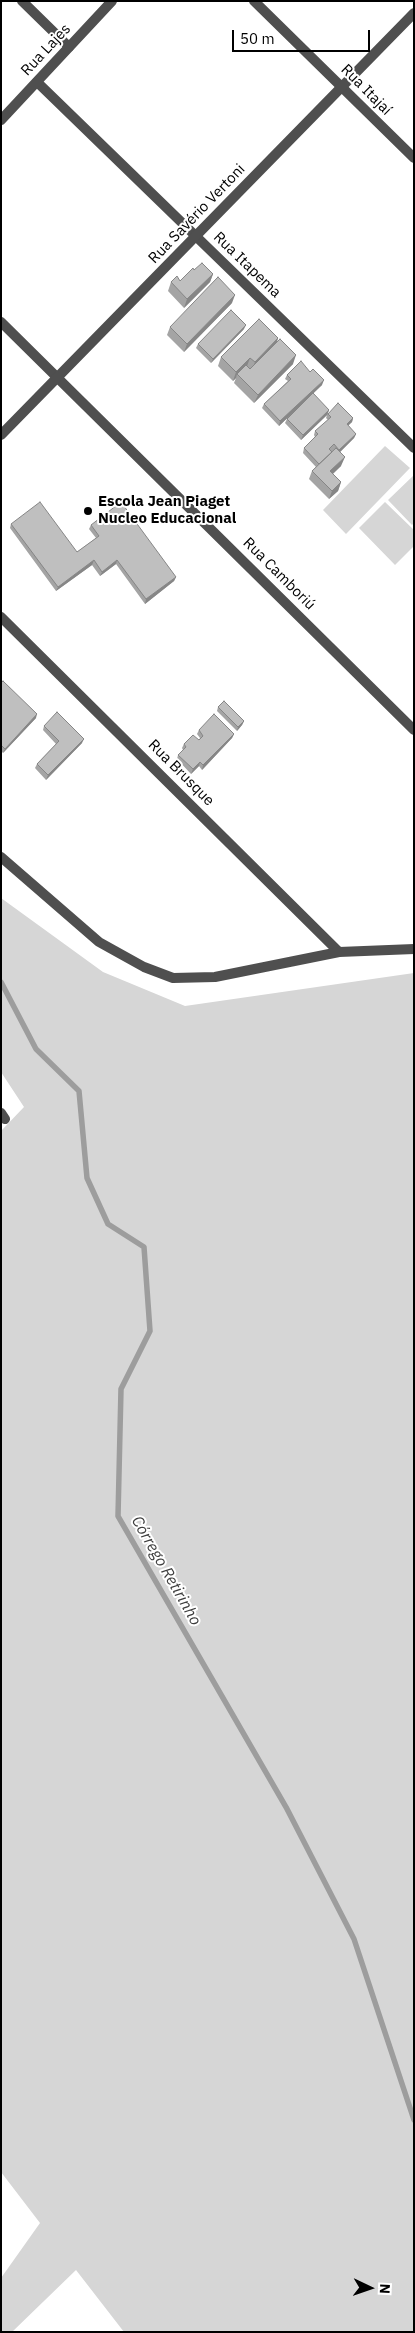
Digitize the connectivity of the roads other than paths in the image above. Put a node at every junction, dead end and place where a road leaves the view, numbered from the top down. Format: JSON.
{"nodes":[{"id":1,"x":22,"y":1,"type":"edge"},
{"id":2,"x":112,"y":1,"type":"edge"},
{"id":3,"x":254,"y":1,"type":"edge"},
{"id":4,"x":414,"y":13,"type":"edge"},
{"id":5,"x":69,"y":47,"type":"junction"},
{"id":6,"x":37,"y":82,"type":"junction"},
{"id":7,"x":342,"y":87,"type":"junction"},
{"id":8,"x":1,"y":120,"type":"edge"},
{"id":9,"x":414,"y":158,"type":"edge"},
{"id":10,"x":196,"y":236,"type":"junction"},
{"id":11,"x":1,"y":322,"type":"edge"},
{"id":12,"x":58,"y":377,"type":"junction"},
{"id":13,"x":1,"y":435,"type":"edge"},
{"id":14,"x":414,"y":448,"type":"edge"},
{"id":15,"x":1,"y":617,"type":"edge"},
{"id":16,"x":414,"y":730,"type":"edge"},
{"id":17,"x":1,"y":857,"type":"edge"},
{"id":18,"x":414,"y":949,"type":"edge"},
{"id":19,"x":339,"y":952,"type":"junction"}],
"edges":[{"from":1,"to":5,"type":"street"},
{"from":2,"to":5,"type":"street","name":"Rua Lajes"},
{"from":3,"to":7,"type":"street","name":"Rua Itajaí"},
{"from":4,"to":7,"type":"street","name":"Rua Savério Vertoni"},
{"from":5,"to":6,"type":"street","name":"Rua Lajes"},
{"from":6,"to":8,"type":"street","name":"Rua Lajes"},
{"from":6,"to":10,"type":"street","name":"Rua Itapema"},
{"from":7,"to":9,"type":"street","name":"Rua Itajaí"},
{"from":7,"to":10,"type":"street","name":"Rua Savério Vertoni"},
{"from":10,"to":12,"type":"street","name":"Rua Savério Vertoni"},
{"from":10,"to":14,"type":"street","name":"Rua Itapema"},
{"from":11,"to":12,"type":"street","name":"Rua Camboriú"},
{"from":12,"to":13,"type":"street","name":"Rua Savério Vertoni"},
{"from":12,"to":16,"type":"street","name":"Rua Camboriú"},
{"from":15,"to":19,"type":"street","name":"Rua Brusque"},
{"from":17,"to":19,"type":"street"},
{"from":18,"to":19,"type":"street"}]}
